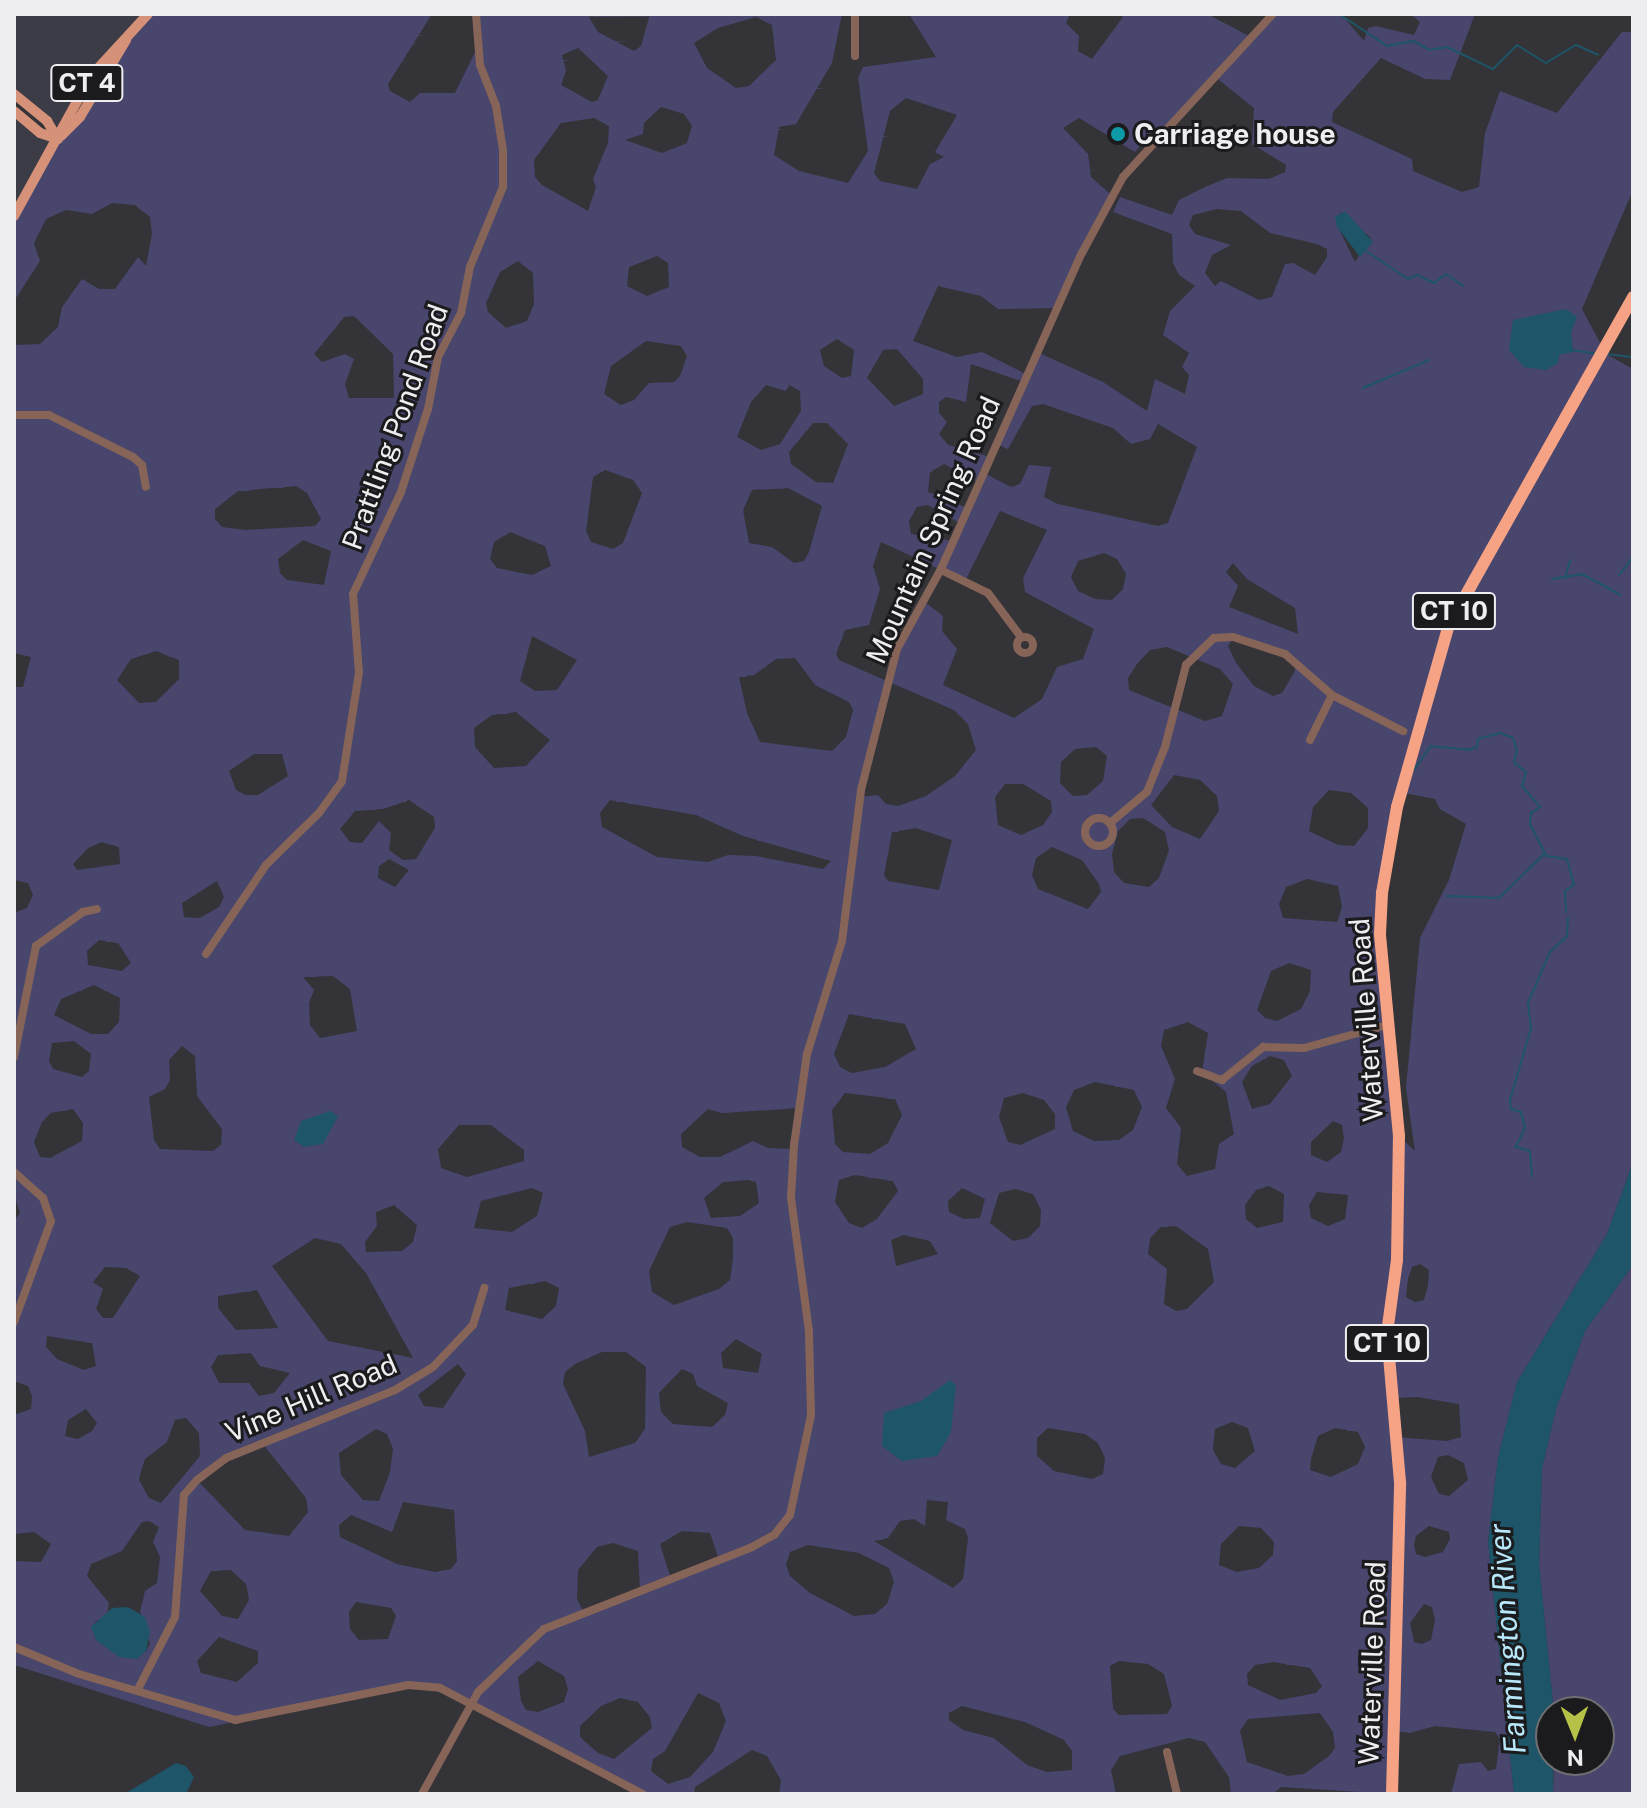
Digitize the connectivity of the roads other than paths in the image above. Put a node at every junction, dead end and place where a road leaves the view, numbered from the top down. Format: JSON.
{"nodes":[{"id":1,"x":148,"y":14,"type":"edge"},
{"id":2,"x":476,"y":14,"type":"edge"},
{"id":3,"x":855,"y":14,"type":"edge"},
{"id":4,"x":1273,"y":14,"type":"edge"},
{"id":5,"x":855,"y":56,"type":"dead end"},
{"id":6,"x":14,"y":94,"type":"edge"},
{"id":7,"x":14,"y":111,"type":"edge"},
{"id":8,"x":58,"y":139,"type":"junction"},
{"id":9,"x":14,"y":216,"type":"edge"},
{"id":10,"x":1633,"y":297,"type":"edge"},
{"id":11,"x":14,"y":415,"type":"edge"},
{"id":12,"x":146,"y":487,"type":"dead end"},
{"id":13,"x":941,"y":570,"type":"junction"},
{"id":14,"x":1021,"y":637,"type":"dead end"},
{"id":15,"x":1332,"y":695,"type":"junction"},
{"id":16,"x":1409,"y":733,"type":"junction"},
{"id":17,"x":1310,"y":740,"type":"dead end"},
{"id":18,"x":1110,"y":823,"type":"dead end"},
{"id":19,"x":97,"y":909,"type":"dead end"},
{"id":20,"x":206,"y":954,"type":"dead end"},
{"id":21,"x":1387,"y":1025,"type":"junction"},
{"id":22,"x":14,"y":1057,"type":"edge"},
{"id":23,"x":1197,"y":1071,"type":"dead end"},
{"id":24,"x":14,"y":1172,"type":"edge"},
{"id":25,"x":484,"y":1288,"type":"dead end"},
{"id":26,"x":14,"y":1322,"type":"edge"},
{"id":27,"x":14,"y":1647,"type":"edge"},
{"id":28,"x":137,"y":1691,"type":"junction"},
{"id":29,"x":472,"y":1701,"type":"junction"},
{"id":30,"x":1167,"y":1752,"type":"dead end"},
{"id":31,"x":422,"y":1794,"type":"edge"},
{"id":32,"x":643,"y":1794,"type":"edge"},
{"id":33,"x":1177,"y":1794,"type":"edge"},
{"id":34,"x":1392,"y":1794,"type":"edge"}],
"edges":[{"from":1,"to":8,"type":"main road","number":"CT 4"},
{"from":2,"to":20,"type":"street","name":"Prattling Pond Road"},
{"from":3,"to":5,"type":"street"},
{"from":4,"to":13,"type":"street","name":"Mountain Spring Road"},
{"from":6,"to":8,"type":"main road"},
{"from":7,"to":8,"type":"main road"},
{"from":8,"to":9,"type":"main road","number":"CT 4"},
{"from":10,"to":16,"type":"highway","name":"Waterville Road","number":"CT 10"},
{"from":11,"to":12,"type":"street"},
{"from":13,"to":14,"type":"street"},
{"from":13,"to":29,"type":"street","name":"Mountain Spring Road"},
{"from":15,"to":16,"type":"street"},
{"from":15,"to":17,"type":"street"},
{"from":15,"to":18,"type":"street"},
{"from":16,"to":21,"type":"highway","name":"Waterville Road","number":"CT 10"},
{"from":19,"to":22,"type":"street"},
{"from":21,"to":23,"type":"street"},
{"from":21,"to":34,"type":"highway","name":"Waterville Road","number":"CT 10"},
{"from":24,"to":26,"type":"street"},
{"from":25,"to":28,"type":"street","name":"Vine Hill Road"},
{"from":27,"to":28,"type":"street"},
{"from":28,"to":29,"type":"street"},
{"from":29,"to":31,"type":"street","name":"Mountain Spring Road"},
{"from":29,"to":32,"type":"street"},
{"from":30,"to":33,"type":"street"}]}
